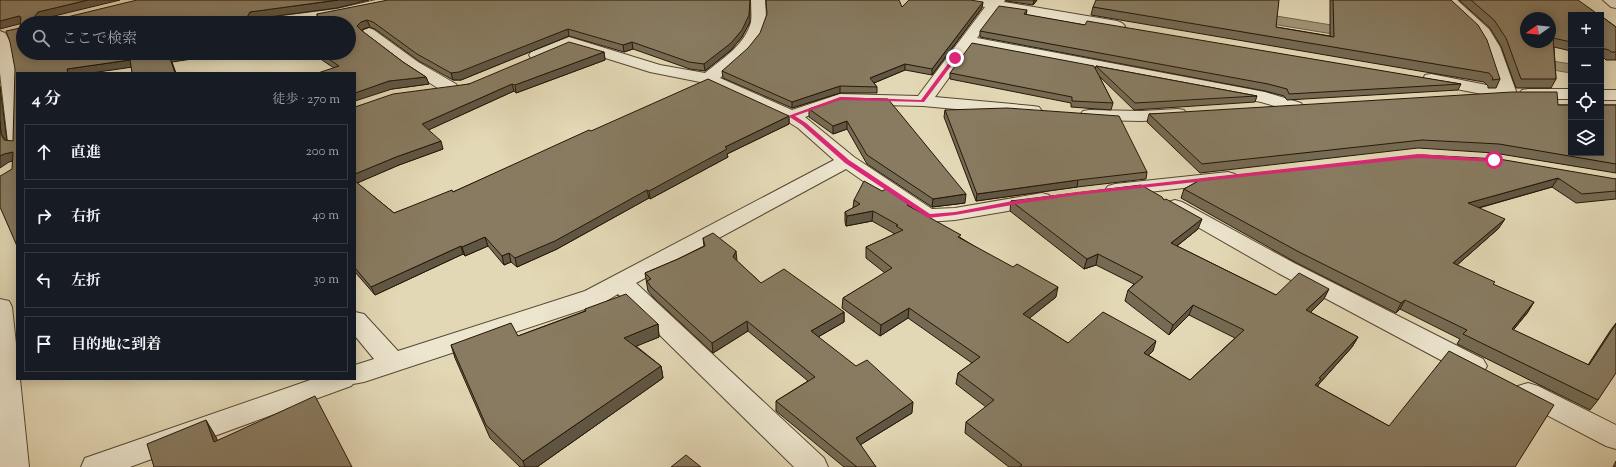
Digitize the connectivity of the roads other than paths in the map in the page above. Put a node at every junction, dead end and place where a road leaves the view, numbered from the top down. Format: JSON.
{"nodes":[{"id":1,"x":321,"y":0,"type":"edge"},
{"id":2,"x":395,"y":0,"type":"edge"},
{"id":3,"x":758,"y":0,"type":"edge"},
{"id":4,"x":967,"y":0,"type":"edge"},
{"id":5,"x":1448,"y":0,"type":"edge"},
{"id":6,"x":1610,"y":0,"type":"edge"},
{"id":7,"x":996,"y":2,"type":"edge"},
{"id":8,"x":1616,"y":4,"type":"edge"},
{"id":9,"x":336,"y":13,"type":"junction"},
{"id":10,"x":313,"y":16,"type":"edge"},
{"id":11,"x":1134,"y":29,"type":"edge"},
{"id":12,"x":15,"y":30,"type":"edge"},
{"id":13,"x":369,"y":33,"type":"dead end"},
{"id":14,"x":967,"y":41,"type":"junction"},
{"id":15,"x":4,"y":42,"type":"edge"},
{"id":16,"x":520,"y":62,"type":"edge"},
{"id":17,"x":1420,"y":78,"type":"edge"},
{"id":18,"x":709,"y":79,"type":"junction"},
{"id":19,"x":428,"y":91,"type":"edge"},
{"id":20,"x":5,"y":92,"type":"edge"},
{"id":21,"x":1508,"y":94,"type":"junction"},
{"id":22,"x":1568,"y":94,"type":"edge"},
{"id":23,"x":1604,"y":95,"type":"edge"},
{"id":24,"x":1616,"y":95,"type":"edge"},
{"id":25,"x":1444,"y":98,"type":"edge"},
{"id":26,"x":922,"y":101,"type":"junction"},
{"id":27,"x":1241,"y":110,"type":"edge"},
{"id":28,"x":1053,"y":113,"type":"edge"},
{"id":29,"x":1195,"y":113,"type":"edge"},
{"id":30,"x":1075,"y":115,"type":"edge"},
{"id":31,"x":791,"y":116,"type":"junction"},
{"id":32,"x":16,"y":138,"type":"edge"},
{"id":33,"x":847,"y":161,"type":"junction"},
{"id":34,"x":1244,"y":176,"type":"edge"},
{"id":35,"x":1143,"y":188,"type":"junction"},
{"id":36,"x":1099,"y":192,"type":"edge"},
{"id":37,"x":1060,"y":196,"type":"edge"},
{"id":38,"x":620,"y":282,"type":"junction"},
{"id":39,"x":0,"y":307,"type":"edge"},
{"id":40,"x":356,"y":321,"type":"edge"},
{"id":41,"x":392,"y":362,"type":"junction"},
{"id":42,"x":356,"y":374,"type":"edge"},
{"id":43,"x":339,"y":380,"type":"edge"},
{"id":44,"x":1616,"y":438,"type":"edge"},
{"id":45,"x":806,"y":465,"type":"edge"},
{"id":46,"x":14,"y":467,"type":"edge"},
{"id":47,"x":96,"y":467,"type":"edge"}],
"edges":[{"from":1,"to":9,"type":"street"},
{"from":2,"to":9,"type":"street"},
{"from":3,"to":18,"type":"street"},
{"from":4,"to":7,"type":"street"},
{"from":5,"to":21,"type":"street"},
{"from":6,"to":8,"type":"street"},
{"from":7,"to":11,"type":"street"},
{"from":7,"to":14,"type":"street"},
{"from":9,"to":10,"type":"street"},
{"from":12,"to":15,"type":"street"},
{"from":13,"to":19,"type":"street"},
{"from":14,"to":26,"type":"street"},
{"from":14,"to":27,"type":"street"},
{"from":15,"to":20,"type":"street"},
{"from":16,"to":18,"type":"street"},
{"from":17,"to":21,"type":"street"},
{"from":18,"to":31,"type":"street"},
{"from":20,"to":32,"type":"street"},
{"from":21,"to":22,"type":"street"},
{"from":21,"to":25,"type":"street"},
{"from":23,"to":24,"type":"street"},
{"from":26,"to":28,"type":"street"},
{"from":26,"to":31,"type":"street"},
{"from":29,"to":30,"type":"street"},
{"from":31,"to":33,"type":"street"},
{"from":33,"to":37,"type":"street"},
{"from":33,"to":38,"type":"street"},
{"from":34,"to":35,"type":"street"},
{"from":35,"to":36,"type":"street"},
{"from":35,"to":44,"type":"street"},
{"from":38,"to":41,"type":"street"},
{"from":38,"to":45,"type":"street"},
{"from":39,"to":46,"type":"street"},
{"from":40,"to":41,"type":"street"},
{"from":41,"to":42,"type":"street"},
{"from":43,"to":47,"type":"street"}]}
